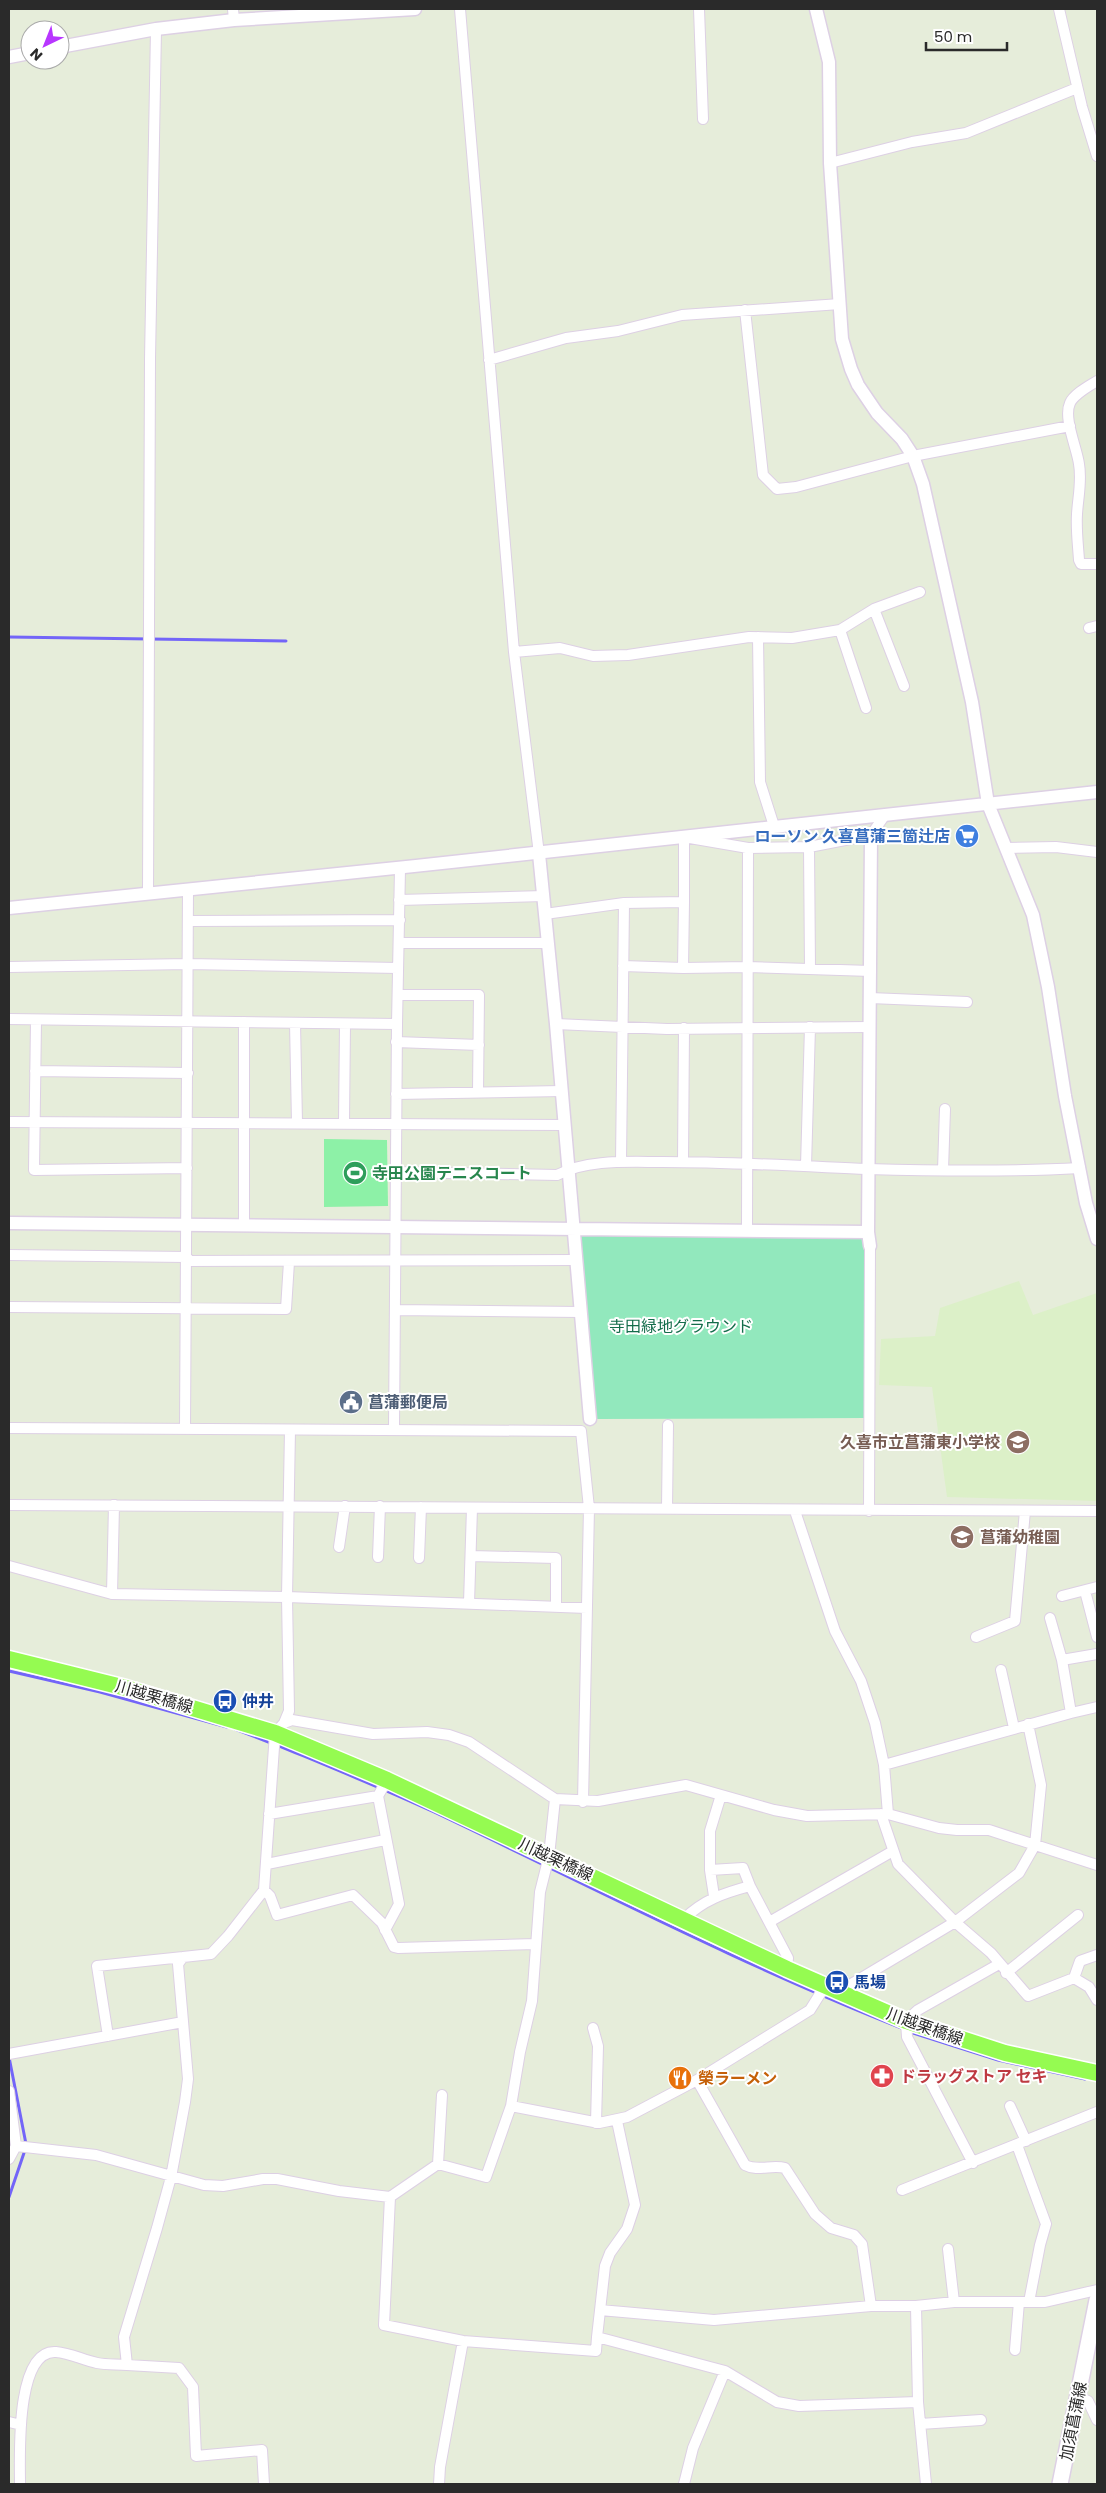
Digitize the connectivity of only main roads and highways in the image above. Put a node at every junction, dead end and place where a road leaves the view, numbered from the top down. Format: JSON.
{"nodes":[{"id":1,"x":9,"y":1659,"type":"edge"},
{"id":2,"x":1097,"y":2073,"type":"edge"},
{"id":3,"x":1097,"y":2300,"type":"edge"},
{"id":4,"x":1060,"y":2484,"type":"edge"}],
"edges":[{"from":1,"to":2,"type":"main road","name":"川越栗橋線"},
{"from":3,"to":4,"type":"main road","name":"加須菖蒲線"}]}
